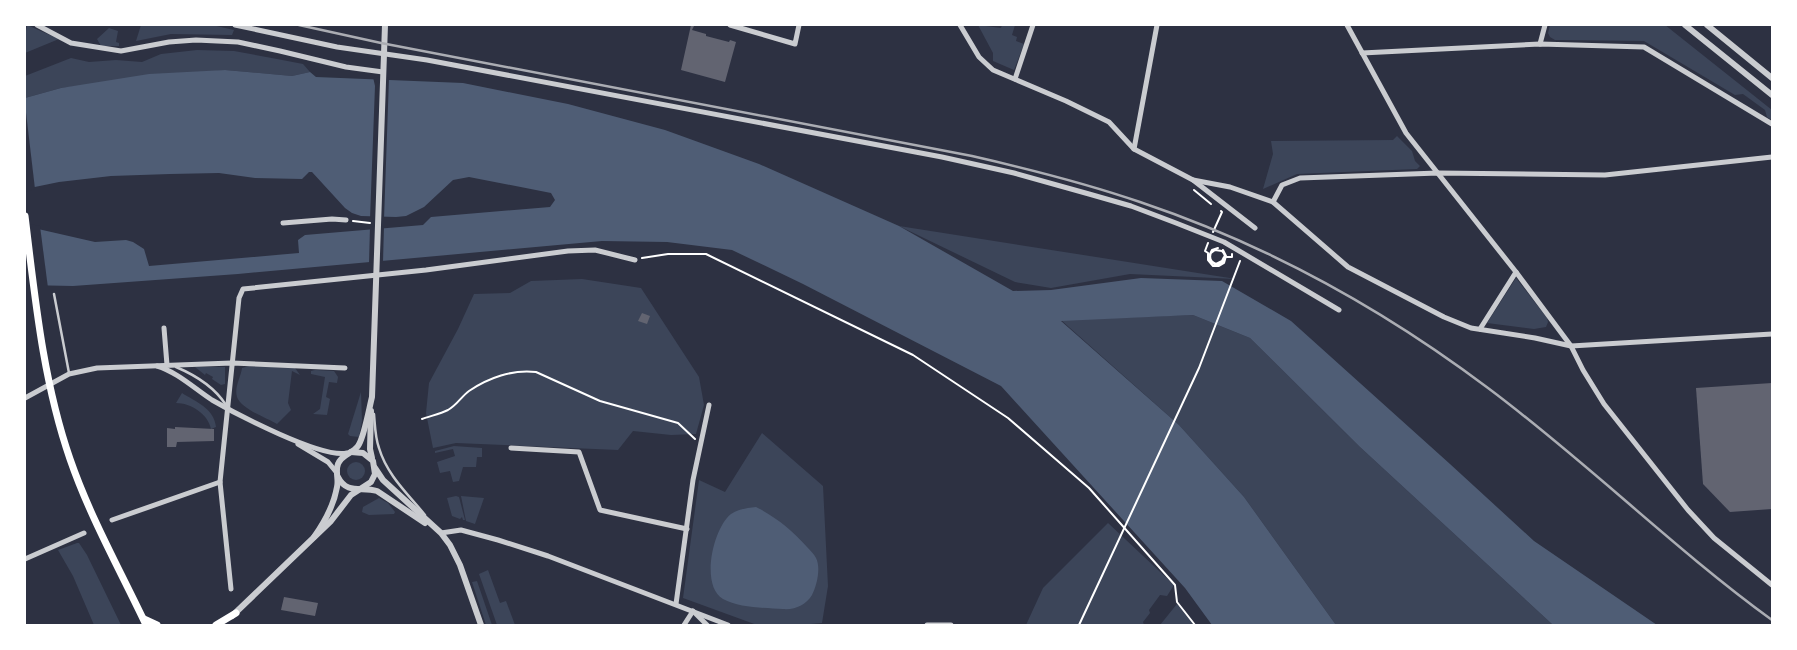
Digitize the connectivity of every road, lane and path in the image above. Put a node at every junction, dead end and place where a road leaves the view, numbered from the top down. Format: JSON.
{"nodes":[{"id":1,"x":37,"y":25,"type":"edge"},
{"id":2,"x":235,"y":25,"type":"edge"},
{"id":3,"x":385,"y":25,"type":"edge"},
{"id":4,"x":730,"y":25,"type":"edge"},
{"id":5,"x":800,"y":25,"type":"edge"},
{"id":6,"x":960,"y":25,"type":"edge"},
{"id":7,"x":1033,"y":25,"type":"edge"},
{"id":8,"x":1157,"y":25,"type":"edge"},
{"id":9,"x":1347,"y":25,"type":"edge"},
{"id":10,"x":1545,"y":25,"type":"edge"},
{"id":11,"x":1685,"y":25,"type":"edge"},
{"id":12,"x":1707,"y":25,"type":"edge"},
{"id":13,"x":1540,"y":44,"type":"junction"},
{"id":14,"x":1362,"y":53,"type":"junction"},
{"id":15,"x":383,"y":72,"type":"junction"},
{"id":16,"x":1772,"y":78,"type":"edge"},
{"id":17,"x":1015,"y":80,"type":"junction"},
{"id":18,"x":1772,"y":94,"type":"edge"},
{"id":19,"x":1772,"y":124,"type":"edge"},
{"id":20,"x":1134,"y":150,"type":"junction"},
{"id":21,"x":1772,"y":157,"type":"edge"},
{"id":22,"x":1438,"y":172,"type":"junction"},
{"id":23,"x":1193,"y":180,"type":"junction"},
{"id":24,"x":1194,"y":192,"type":"dead end"},
{"id":25,"x":1273,"y":202,"type":"junction"},
{"id":26,"x":25,"y":216,"type":"edge"},
{"id":27,"x":346,"y":220,"type":"joint"},
{"id":28,"x":283,"y":223,"type":"dead end"},
{"id":29,"x":369,"y":223,"type":"dead end"},
{"id":30,"x":1255,"y":228,"type":"dead end"},
{"id":31,"x":1212,"y":235,"type":"dead end"},
{"id":32,"x":1208,"y":243,"type":"dead end"},
{"id":33,"x":1224,"y":257,"type":"dead end"},
{"id":34,"x":635,"y":260,"type":"joint"},
{"id":35,"x":1239,"y":263,"type":"dead end"},
{"id":36,"x":1516,"y":272,"type":"junction"},
{"id":37,"x":54,"y":294,"type":"dead end"},
{"id":38,"x":1339,"y":310,"type":"dead end"},
{"id":39,"x":164,"y":328,"type":"dead end"},
{"id":40,"x":1480,"y":329,"type":"junction"},
{"id":41,"x":1772,"y":334,"type":"edge"},
{"id":42,"x":1571,"y":346,"type":"junction"},
{"id":43,"x":232,"y":363,"type":"junction"},
{"id":44,"x":151,"y":365,"type":"junction"},
{"id":45,"x":167,"y":365,"type":"junction"},
{"id":46,"x":345,"y":368,"type":"dead end"},
{"id":47,"x":70,"y":374,"type":"junction"},
{"id":48,"x":372,"y":397,"type":"junction"},
{"id":49,"x":25,"y":398,"type":"edge"},
{"id":50,"x":709,"y":406,"type":"dead end"},
{"id":51,"x":228,"y":409,"type":"junction"},
{"id":52,"x":422,"y":418,"type":"dead end"},
{"id":53,"x":289,"y":439,"type":"junction"},
{"id":54,"x":700,"y":444,"type":"junction"},
{"id":55,"x":511,"y":448,"type":"dead end"},
{"id":56,"x":349,"y":453,"type":"junction"},
{"id":57,"x":375,"y":466,"type":"junction"},
{"id":58,"x":338,"y":476,"type":"junction"},
{"id":59,"x":220,"y":482,"type":"junction"},
{"id":60,"x":361,"y":489,"type":"junction"},
{"id":61,"x":112,"y":520,"type":"dead end"},
{"id":62,"x":687,"y":530,"type":"junction"},
{"id":63,"x":84,"y":533,"type":"dead end"},
{"id":64,"x":441,"y":533,"type":"junction"},
{"id":65,"x":314,"y":537,"type":"junction"},
{"id":66,"x":25,"y":559,"type":"edge"},
{"id":67,"x":1772,"y":585,"type":"edge"},
{"id":68,"x":232,"y":589,"type":"dead end"},
{"id":69,"x":676,"y":604,"type":"junction"},
{"id":70,"x":693,"y":611,"type":"junction"},
{"id":71,"x":236,"y":613,"type":"junction"},
{"id":72,"x":145,"y":622,"type":"edge"},
{"id":73,"x":481,"y":624,"type":"edge"},
{"id":74,"x":157,"y":625,"type":"edge"},
{"id":75,"x":216,"y":625,"type":"edge"},
{"id":76,"x":221,"y":625,"type":"edge"},
{"id":77,"x":226,"y":625,"type":"edge"},
{"id":78,"x":473,"y":625,"type":"edge"},
{"id":79,"x":684,"y":625,"type":"edge"},
{"id":80,"x":707,"y":625,"type":"edge"},
{"id":81,"x":728,"y":625,"type":"edge"},
{"id":82,"x":927,"y":625,"type":"edge"},
{"id":83,"x":951,"y":625,"type":"edge"},
{"id":84,"x":1079,"y":625,"type":"edge"},
{"id":85,"x":1195,"y":625,"type":"edge"}],
"edges":[{"from":1,"to":15,"type":"street"},
{"from":2,"to":38,"type":"street"},
{"from":3,"to":15,"type":"street"},
{"from":4,"to":5,"type":"street"},
{"from":6,"to":17,"type":"street"},
{"from":7,"to":17,"type":"street"},
{"from":8,"to":20,"type":"street"},
{"from":9,"to":14,"type":"street"},
{"from":10,"to":13,"type":"street"},
{"from":11,"to":18,"type":"street"},
{"from":12,"to":16,"type":"street"},
{"from":13,"to":14,"type":"street"},
{"from":13,"to":19,"type":"street"},
{"from":14,"to":22,"type":"street"},
{"from":15,"to":48,"type":"street"},
{"from":17,"to":20,"type":"street"},
{"from":20,"to":23,"type":"street"},
{"from":21,"to":22,"type":"street"},
{"from":22,"to":25,"type":"street"},
{"from":22,"to":36,"type":"street"},
{"from":23,"to":25,"type":"street"},
{"from":23,"to":30,"type":"street"},
{"from":24,"to":31,"type":"path"},
{"from":25,"to":40,"type":"street"},
{"from":26,"to":72,"type":"main road"},
{"from":27,"to":28,"type":"street"},
{"from":27,"to":29,"type":"path"},
{"from":32,"to":33,"type":"path"},
{"from":34,"to":43,"type":"street"},
{"from":34,"to":85,"type":"path"},
{"from":35,"to":84,"type":"path"},
{"from":36,"to":40,"type":"street"},
{"from":36,"to":42,"type":"street"},
{"from":37,"to":47,"type":"lane"},
{"from":39,"to":45,"type":"street"},
{"from":40,"to":42,"type":"street"},
{"from":41,"to":42,"type":"street"},
{"from":42,"to":67,"type":"street"},
{"from":43,"to":45,"type":"street"},
{"from":43,"to":46,"type":"street"},
{"from":43,"to":51,"type":"street"},
{"from":44,"to":45,"type":"street"},
{"from":44,"to":47,"type":"street"},
{"from":44,"to":51,"type":"street"},
{"from":45,"to":51,"type":"lane"},
{"from":47,"to":49,"type":"street"},
{"from":48,"to":56,"type":"street"},
{"from":48,"to":57,"type":"street"},
{"from":48,"to":64,"type":"lane"},
{"from":50,"to":54,"type":"street"},
{"from":51,"to":53,"type":"street"},
{"from":51,"to":59,"type":"street"},
{"from":52,"to":54,"type":"path"},
{"from":53,"to":56,"type":"street"},
{"from":53,"to":58,"type":"street"},
{"from":54,"to":62,"type":"street"},
{"from":55,"to":62,"type":"street"},
{"from":56,"to":57,"type":"street"},
{"from":56,"to":58,"type":"street"},
{"from":57,"to":60,"type":"street"},
{"from":57,"to":64,"type":"street"},
{"from":58,"to":60,"type":"street"},
{"from":58,"to":65,"type":"street"},
{"from":59,"to":61,"type":"street"},
{"from":59,"to":68,"type":"street"},
{"from":60,"to":64,"type":"street"},
{"from":60,"to":65,"type":"street"},
{"from":62,"to":69,"type":"street"},
{"from":63,"to":66,"type":"street"},
{"from":64,"to":69,"type":"street"},
{"from":64,"to":73,"type":"street"},
{"from":65,"to":71,"type":"street"},
{"from":69,"to":70,"type":"street"},
{"from":70,"to":79,"type":"street"},
{"from":70,"to":80,"type":"street"},
{"from":70,"to":81,"type":"street"},
{"from":71,"to":75,"type":"main road"},
{"from":71,"to":76,"type":"street"},
{"from":71,"to":77,"type":"main road"},
{"from":72,"to":74,"type":"main road"},
{"from":73,"to":78,"type":"street"},
{"from":82,"to":83,"type":"street"}]}
